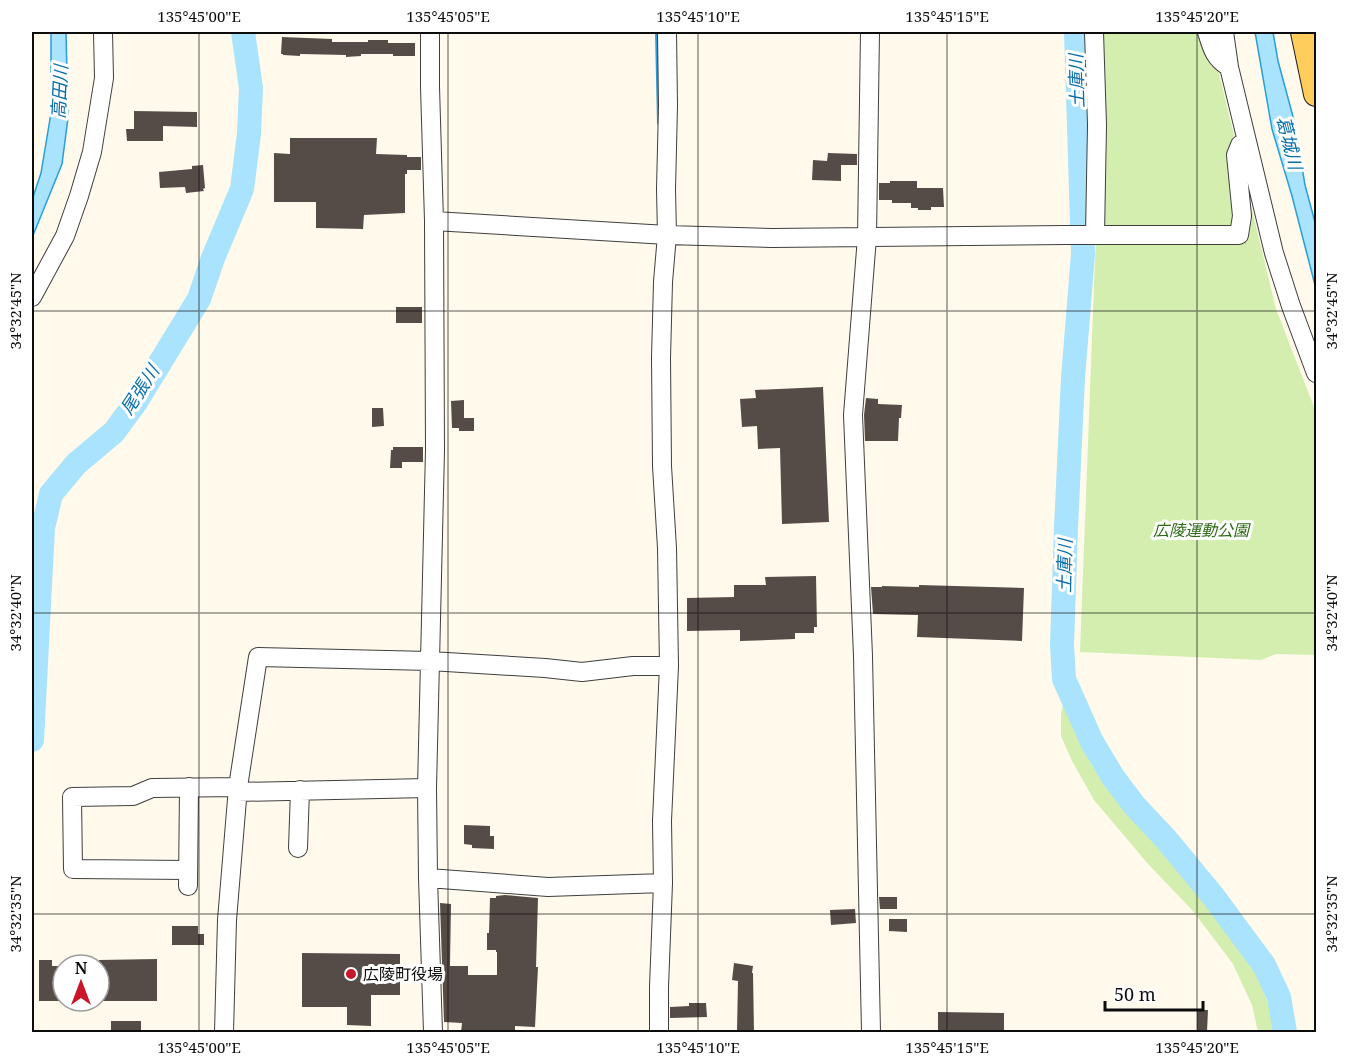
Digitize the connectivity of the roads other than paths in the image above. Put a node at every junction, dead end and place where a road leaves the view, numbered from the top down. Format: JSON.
{"nodes":[{"id":1,"x":103,"y":32,"type":"edge"},
{"id":2,"x":430,"y":32,"type":"edge"},
{"id":3,"x":667,"y":32,"type":"edge"},
{"id":4,"x":870,"y":32,"type":"edge"},
{"id":5,"x":1094,"y":32,"type":"edge"},
{"id":6,"x":1207,"y":32,"type":"edge"},
{"id":7,"x":1224,"y":32,"type":"edge"},
{"id":8,"x":1303,"y":32,"type":"edge"},
{"id":9,"x":1229,"y":67,"type":"junction"},
{"id":10,"x":1317,"y":94,"type":"edge"},
{"id":11,"x":1247,"y":142,"type":"junction"},
{"id":12,"x":434,"y":221,"type":"junction"},
{"id":13,"x":667,"y":235,"type":"junction"},
{"id":14,"x":1095,"y":235,"type":"junction"},
{"id":15,"x":867,"y":237,"type":"junction"},
{"id":16,"x":32,"y":297,"type":"edge"},
{"id":17,"x":1317,"y":373,"type":"edge"},
{"id":18,"x":430,"y":661,"type":"junction"},
{"id":19,"x":662,"y":666,"type":"junction"},
{"id":20,"x":189,"y":787,"type":"junction"},
{"id":21,"x":428,"y":788,"type":"junction"},
{"id":22,"x":238,"y":789,"type":"junction"},
{"id":23,"x":300,"y":790,"type":"junction"},
{"id":24,"x":298,"y":848,"type":"dead end"},
{"id":25,"x":428,"y":878,"type":"junction"},
{"id":26,"x":657,"y":883,"type":"junction"},
{"id":27,"x":224,"y":1032,"type":"edge"},
{"id":28,"x":433,"y":1032,"type":"edge"},
{"id":29,"x":659,"y":1032,"type":"edge"},
{"id":30,"x":871,"y":1032,"type":"edge"}],
"edges":[{"from":1,"to":16,"type":"street"},
{"from":2,"to":12,"type":"street"},
{"from":3,"to":13,"type":"street"},
{"from":4,"to":15,"type":"street"},
{"from":5,"to":14,"type":"street"},
{"from":6,"to":9,"type":"street"},
{"from":7,"to":9,"type":"street"},
{"from":8,"to":10,"type":"main road"},
{"from":9,"to":11,"type":"street"},
{"from":11,"to":14,"type":"street"},
{"from":11,"to":17,"type":"street"},
{"from":12,"to":13,"type":"street"},
{"from":12,"to":18,"type":"street"},
{"from":13,"to":15,"type":"street"},
{"from":13,"to":19,"type":"street"},
{"from":14,"to":15,"type":"street"},
{"from":15,"to":30,"type":"street"},
{"from":18,"to":19,"type":"street"},
{"from":18,"to":21,"type":"street"},
{"from":18,"to":22,"type":"street"},
{"from":19,"to":26,"type":"street"},
{"from":20,"to":20,"type":"street"},
{"from":20,"to":22,"type":"street"},
{"from":21,"to":23,"type":"street"},
{"from":21,"to":25,"type":"street"},
{"from":22,"to":23,"type":"street"},
{"from":22,"to":27,"type":"street"},
{"from":23,"to":24,"type":"street"},
{"from":25,"to":26,"type":"street"},
{"from":25,"to":28,"type":"street"},
{"from":26,"to":29,"type":"street"}]}
